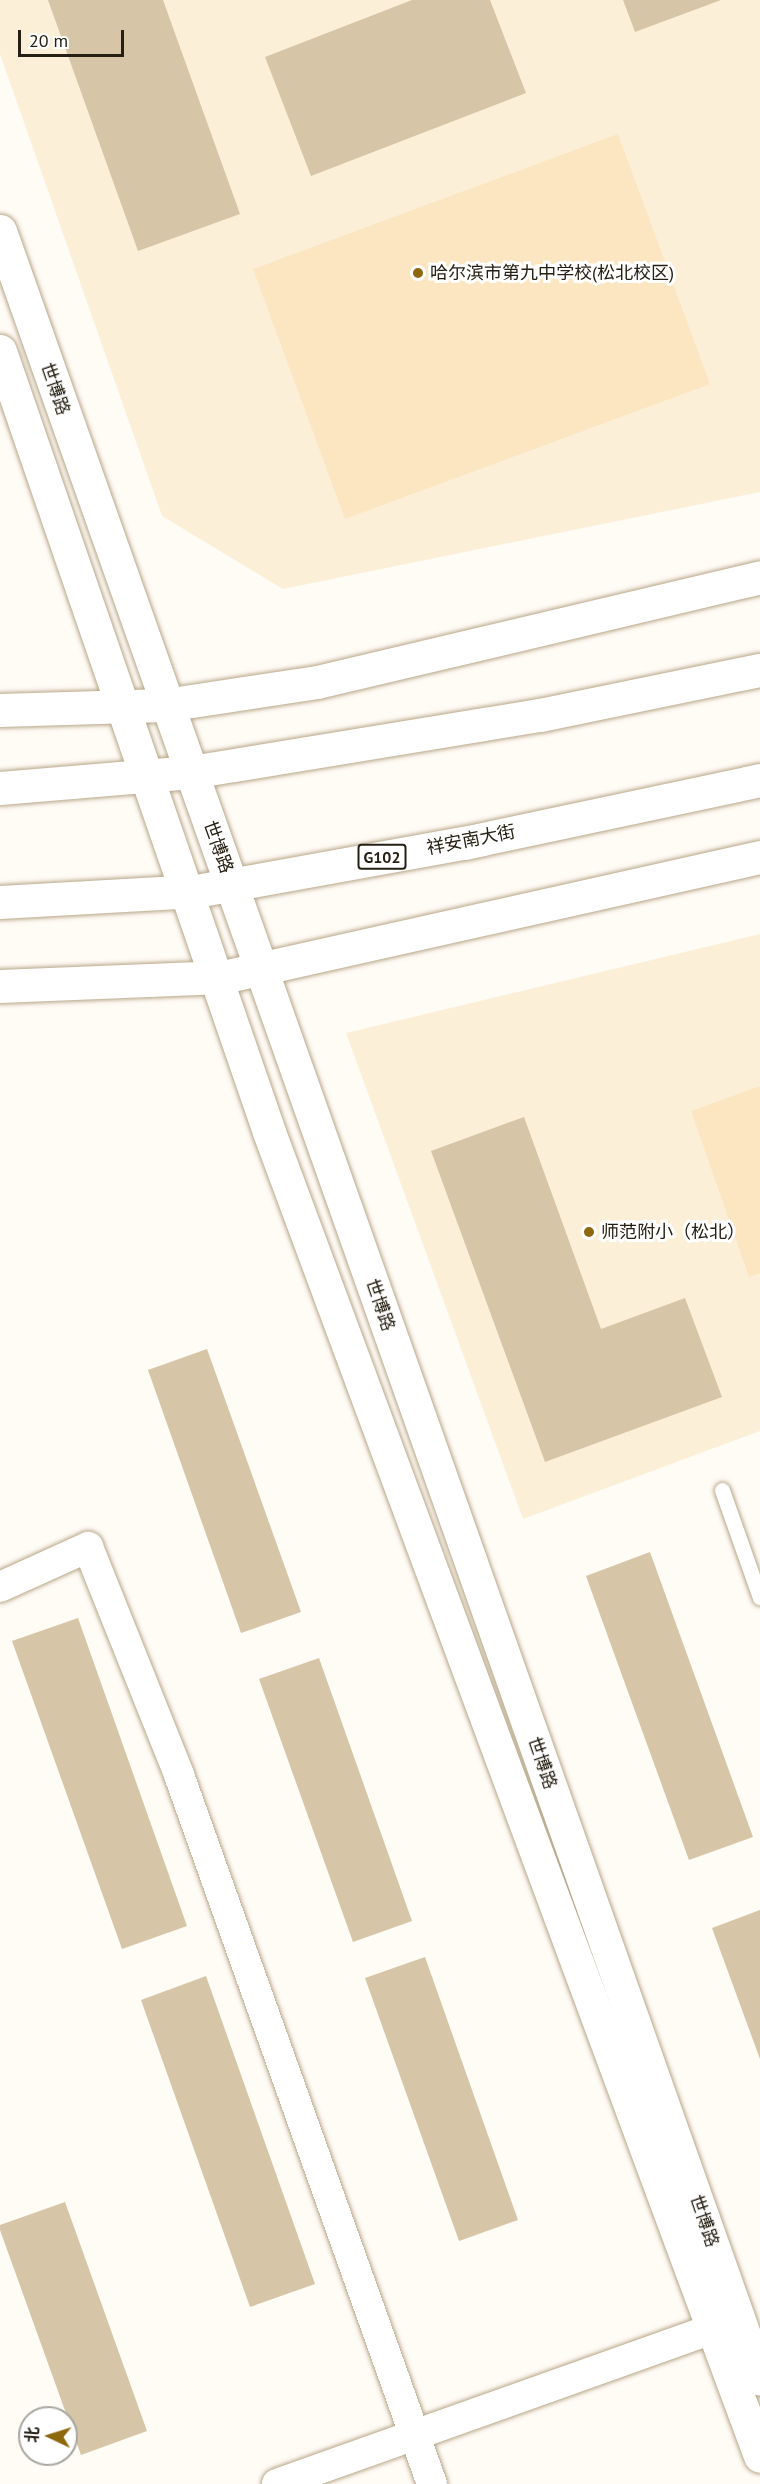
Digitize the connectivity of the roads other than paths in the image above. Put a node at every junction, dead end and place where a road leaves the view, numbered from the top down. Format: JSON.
{"nodes":[{"id":1,"x":0,"y":231,"type":"edge"},
{"id":2,"x":0,"y":351,"type":"edge"},
{"id":3,"x":760,"y":577,"type":"edge"},
{"id":4,"x":760,"y":670,"type":"edge"},
{"id":5,"x":122,"y":705,"type":"junction"},
{"id":6,"x":165,"y":705,"type":"junction"},
{"id":7,"x":0,"y":710,"type":"edge"},
{"id":8,"x":191,"y":772,"type":"junction"},
{"id":9,"x":144,"y":777,"type":"junction"},
{"id":10,"x":760,"y":780,"type":"edge"},
{"id":11,"x":0,"y":789,"type":"edge"},
{"id":12,"x":760,"y":857,"type":"edge"},
{"id":13,"x":231,"y":883,"type":"junction"},
{"id":14,"x":186,"y":891,"type":"junction"},
{"id":15,"x":0,"y":902,"type":"edge"},
{"id":16,"x":261,"y":969,"type":"junction"},
{"id":17,"x":216,"y":977,"type":"junction"},
{"id":18,"x":0,"y":986,"type":"edge"},
{"id":19,"x":722,"y":1490,"type":"dead end"},
{"id":20,"x":0,"y":1587,"type":"edge"},
{"id":21,"x":760,"y":1598,"type":"edge"},
{"id":22,"x":716,"y":2328,"type":"junction"},
{"id":23,"x":760,"y":2379,"type":"edge"},
{"id":24,"x":414,"y":2434,"type":"junction"},
{"id":25,"x":760,"y":2456,"type":"edge"},
{"id":26,"x":277,"y":2484,"type":"edge"},
{"id":27,"x":432,"y":2484,"type":"edge"}],
"edges":[{"from":1,"to":6,"type":"main road","name":"世博路"},
{"from":2,"to":5,"type":"main road","name":"世博路"},
{"from":3,"to":6,"type":"main road"},
{"from":4,"to":8,"type":"main road"},
{"from":5,"to":6,"type":"main road"},
{"from":5,"to":7,"type":"main road"},
{"from":5,"to":9,"type":"main road","name":"世博路"},
{"from":6,"to":8,"type":"main road","name":"世博路"},
{"from":8,"to":9,"type":"main road"},
{"from":8,"to":13,"type":"main road","name":"世博路"},
{"from":9,"to":11,"type":"main road"},
{"from":9,"to":14,"type":"main road","name":"世博路"},
{"from":10,"to":13,"type":"main road","name":"祥安南大街","number":"G102"},
{"from":12,"to":16,"type":"main road"},
{"from":13,"to":14,"type":"main road","name":"祥安南大街","number":"G102"},
{"from":13,"to":16,"type":"main road","name":"世博路"},
{"from":14,"to":15,"type":"main road","name":"祥安南大街","number":"G102"},
{"from":14,"to":17,"type":"main road","name":"世博路"},
{"from":16,"to":17,"type":"main road"},
{"from":16,"to":23,"type":"main road","name":"世博路"},
{"from":17,"to":18,"type":"main road"},
{"from":17,"to":22,"type":"main road","name":"世博路"},
{"from":19,"to":21,"type":"lane"},
{"from":20,"to":24,"type":"street"},
{"from":22,"to":24,"type":"street"},
{"from":22,"to":25,"type":"main road","name":"世博路"},
{"from":24,"to":26,"type":"street"},
{"from":24,"to":27,"type":"street"}]}
